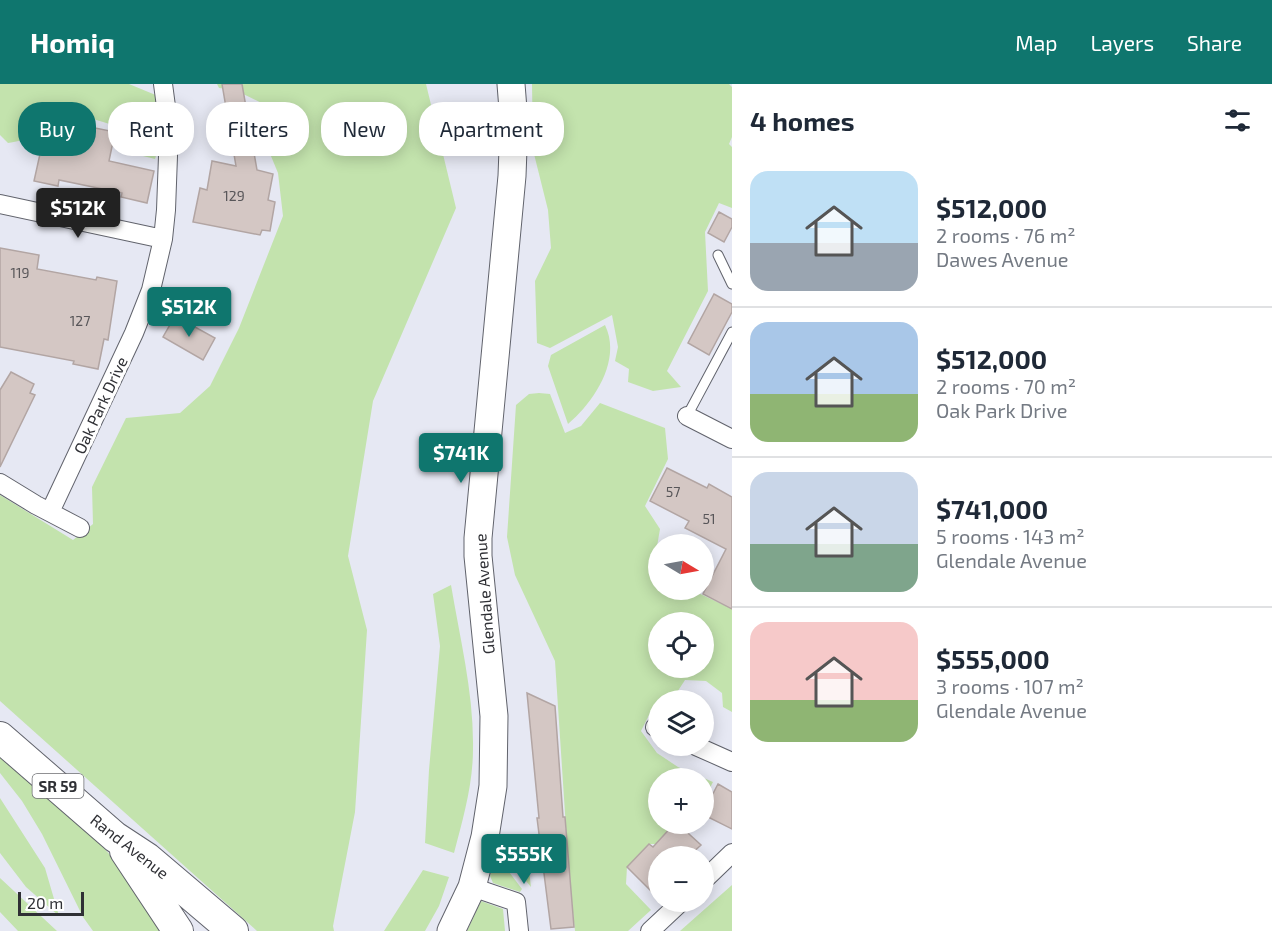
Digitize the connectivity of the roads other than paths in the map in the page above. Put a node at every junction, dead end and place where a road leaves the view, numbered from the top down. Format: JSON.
{"nodes":[{"id":1,"x":163,"y":84,"type":"edge"},
{"id":2,"x":511,"y":84,"type":"edge"},
{"id":3,"x":0,"y":204,"type":"edge"},
{"id":4,"x":163,"y":239,"type":"junction"},
{"id":5,"x":718,"y":255,"type":"dead end"},
{"id":6,"x":732,"y":284,"type":"edge"},
{"id":7,"x":732,"y":332,"type":"edge"},
{"id":8,"x":687,"y":416,"type":"joint"},
{"id":9,"x":731,"y":436,"type":"edge"},
{"id":10,"x":0,"y":483,"type":"edge"},
{"id":11,"x":50,"y":512,"type":"junction"},
{"id":12,"x":80,"y":528,"type":"dead end"},
{"id":13,"x":0,"y":737,"type":"edge"},
{"id":14,"x":714,"y":754,"type":"edge"},
{"id":15,"x":732,"y":762,"type":"edge"},
{"id":16,"x":115,"y":837,"type":"junction"},
{"id":17,"x":732,"y":853,"type":"edge"},
{"id":18,"x":714,"y":870,"type":"edge"},
{"id":19,"x":472,"y":887,"type":"junction"},
{"id":20,"x":670,"y":912,"type":"edge"},
{"id":21,"x":178,"y":931,"type":"edge"},
{"id":22,"x":233,"y":931,"type":"edge"},
{"id":23,"x":451,"y":931,"type":"edge"},
{"id":24,"x":519,"y":931,"type":"edge"},
{"id":25,"x":650,"y":931,"type":"edge"}],
"edges":[{"from":1,"to":4,"type":"street","name":"Oak Park Drive"},
{"from":2,"to":19,"type":"street","name":"Glendale Avenue"},
{"from":3,"to":4,"type":"street"},
{"from":4,"to":11,"type":"street","name":"Oak Park Drive"},
{"from":5,"to":6,"type":"lane"},
{"from":7,"to":8,"type":"lane"},
{"from":8,"to":9,"type":"street"},
{"from":10,"to":11,"type":"street"},
{"from":11,"to":12,"type":"street"},
{"from":13,"to":16,"type":"main road","name":"Rand Avenue","number":"SR 59"},
{"from":14,"to":15,"type":"street"},
{"from":16,"to":21,"type":"main road"},
{"from":16,"to":22,"type":"main road","name":"Rand Avenue"},
{"from":17,"to":18,"type":"street"},
{"from":19,"to":23,"type":"street","name":"Glendale Avenue"},
{"from":19,"to":24,"type":"street"},
{"from":20,"to":25,"type":"street"}]}
